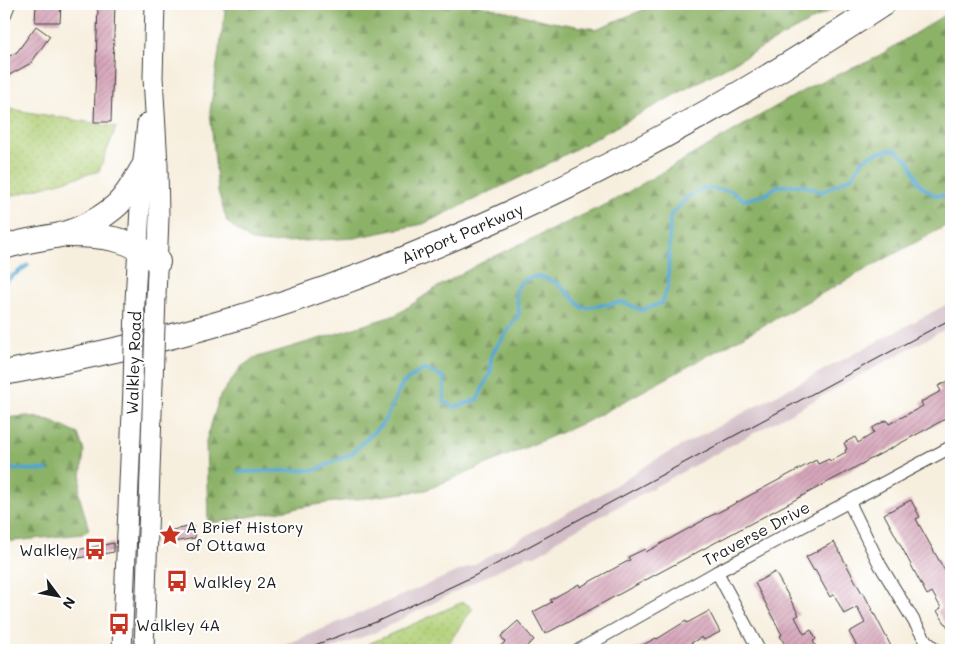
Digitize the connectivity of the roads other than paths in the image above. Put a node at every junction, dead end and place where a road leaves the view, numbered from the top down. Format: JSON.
{"nodes":[{"id":1,"x":8,"y":4,"type":"edge"},
{"id":2,"x":155,"y":4,"type":"edge"},
{"id":3,"x":882,"y":4,"type":"edge"},
{"id":4,"x":4,"y":17,"type":"edge"},
{"id":5,"x":153,"y":77,"type":"junction"},
{"id":6,"x":142,"y":169,"type":"junction"},
{"id":7,"x":61,"y":235,"type":"junction"},
{"id":8,"x":4,"y":247,"type":"edge"},
{"id":9,"x":137,"y":247,"type":"junction"},
{"id":10,"x":158,"y":262,"type":"junction"},
{"id":11,"x":4,"y":373,"type":"edge"},
{"id":12,"x":951,"y":447,"type":"edge"},
{"id":13,"x":849,"y":502,"type":"junction"},
{"id":14,"x":717,"y":572,"type":"junction"},
{"id":15,"x":586,"y":648,"type":"edge"},
{"id":16,"x":122,"y":650,"type":"edge"},
{"id":17,"x":144,"y":650,"type":"edge"},
{"id":18,"x":759,"y":650,"type":"edge"},
{"id":19,"x":936,"y":650,"type":"edge"}],
"edges":[{"from":1,"to":4,"type":"street"},
{"from":2,"to":5,"type":"main road","name":"Walkley Road"},
{"from":3,"to":11,"type":"highway","name":"Airport Parkway"},
{"from":5,"to":6,"type":"main road","name":"Walkley Road"},
{"from":5,"to":10,"type":"main road","name":"Walkley Road"},
{"from":6,"to":7,"type":"highway"},
{"from":6,"to":9,"type":"main road","name":"Walkley Road"},
{"from":7,"to":8,"type":"highway"},
{"from":7,"to":9,"type":"highway"},
{"from":9,"to":10,"type":"highway"},
{"from":9,"to":16,"type":"main road","name":"Walkley Road","bridge":true},
{"from":10,"to":17,"type":"main road","name":"Walkley Road","bridge":true},
{"from":12,"to":13,"type":"street","name":"Traverse Drive"},
{"from":13,"to":14,"type":"street","name":"Traverse Drive"},
{"from":13,"to":19,"type":"street"},
{"from":14,"to":15,"type":"street","name":"Traverse Drive"},
{"from":14,"to":18,"type":"street"}]}
